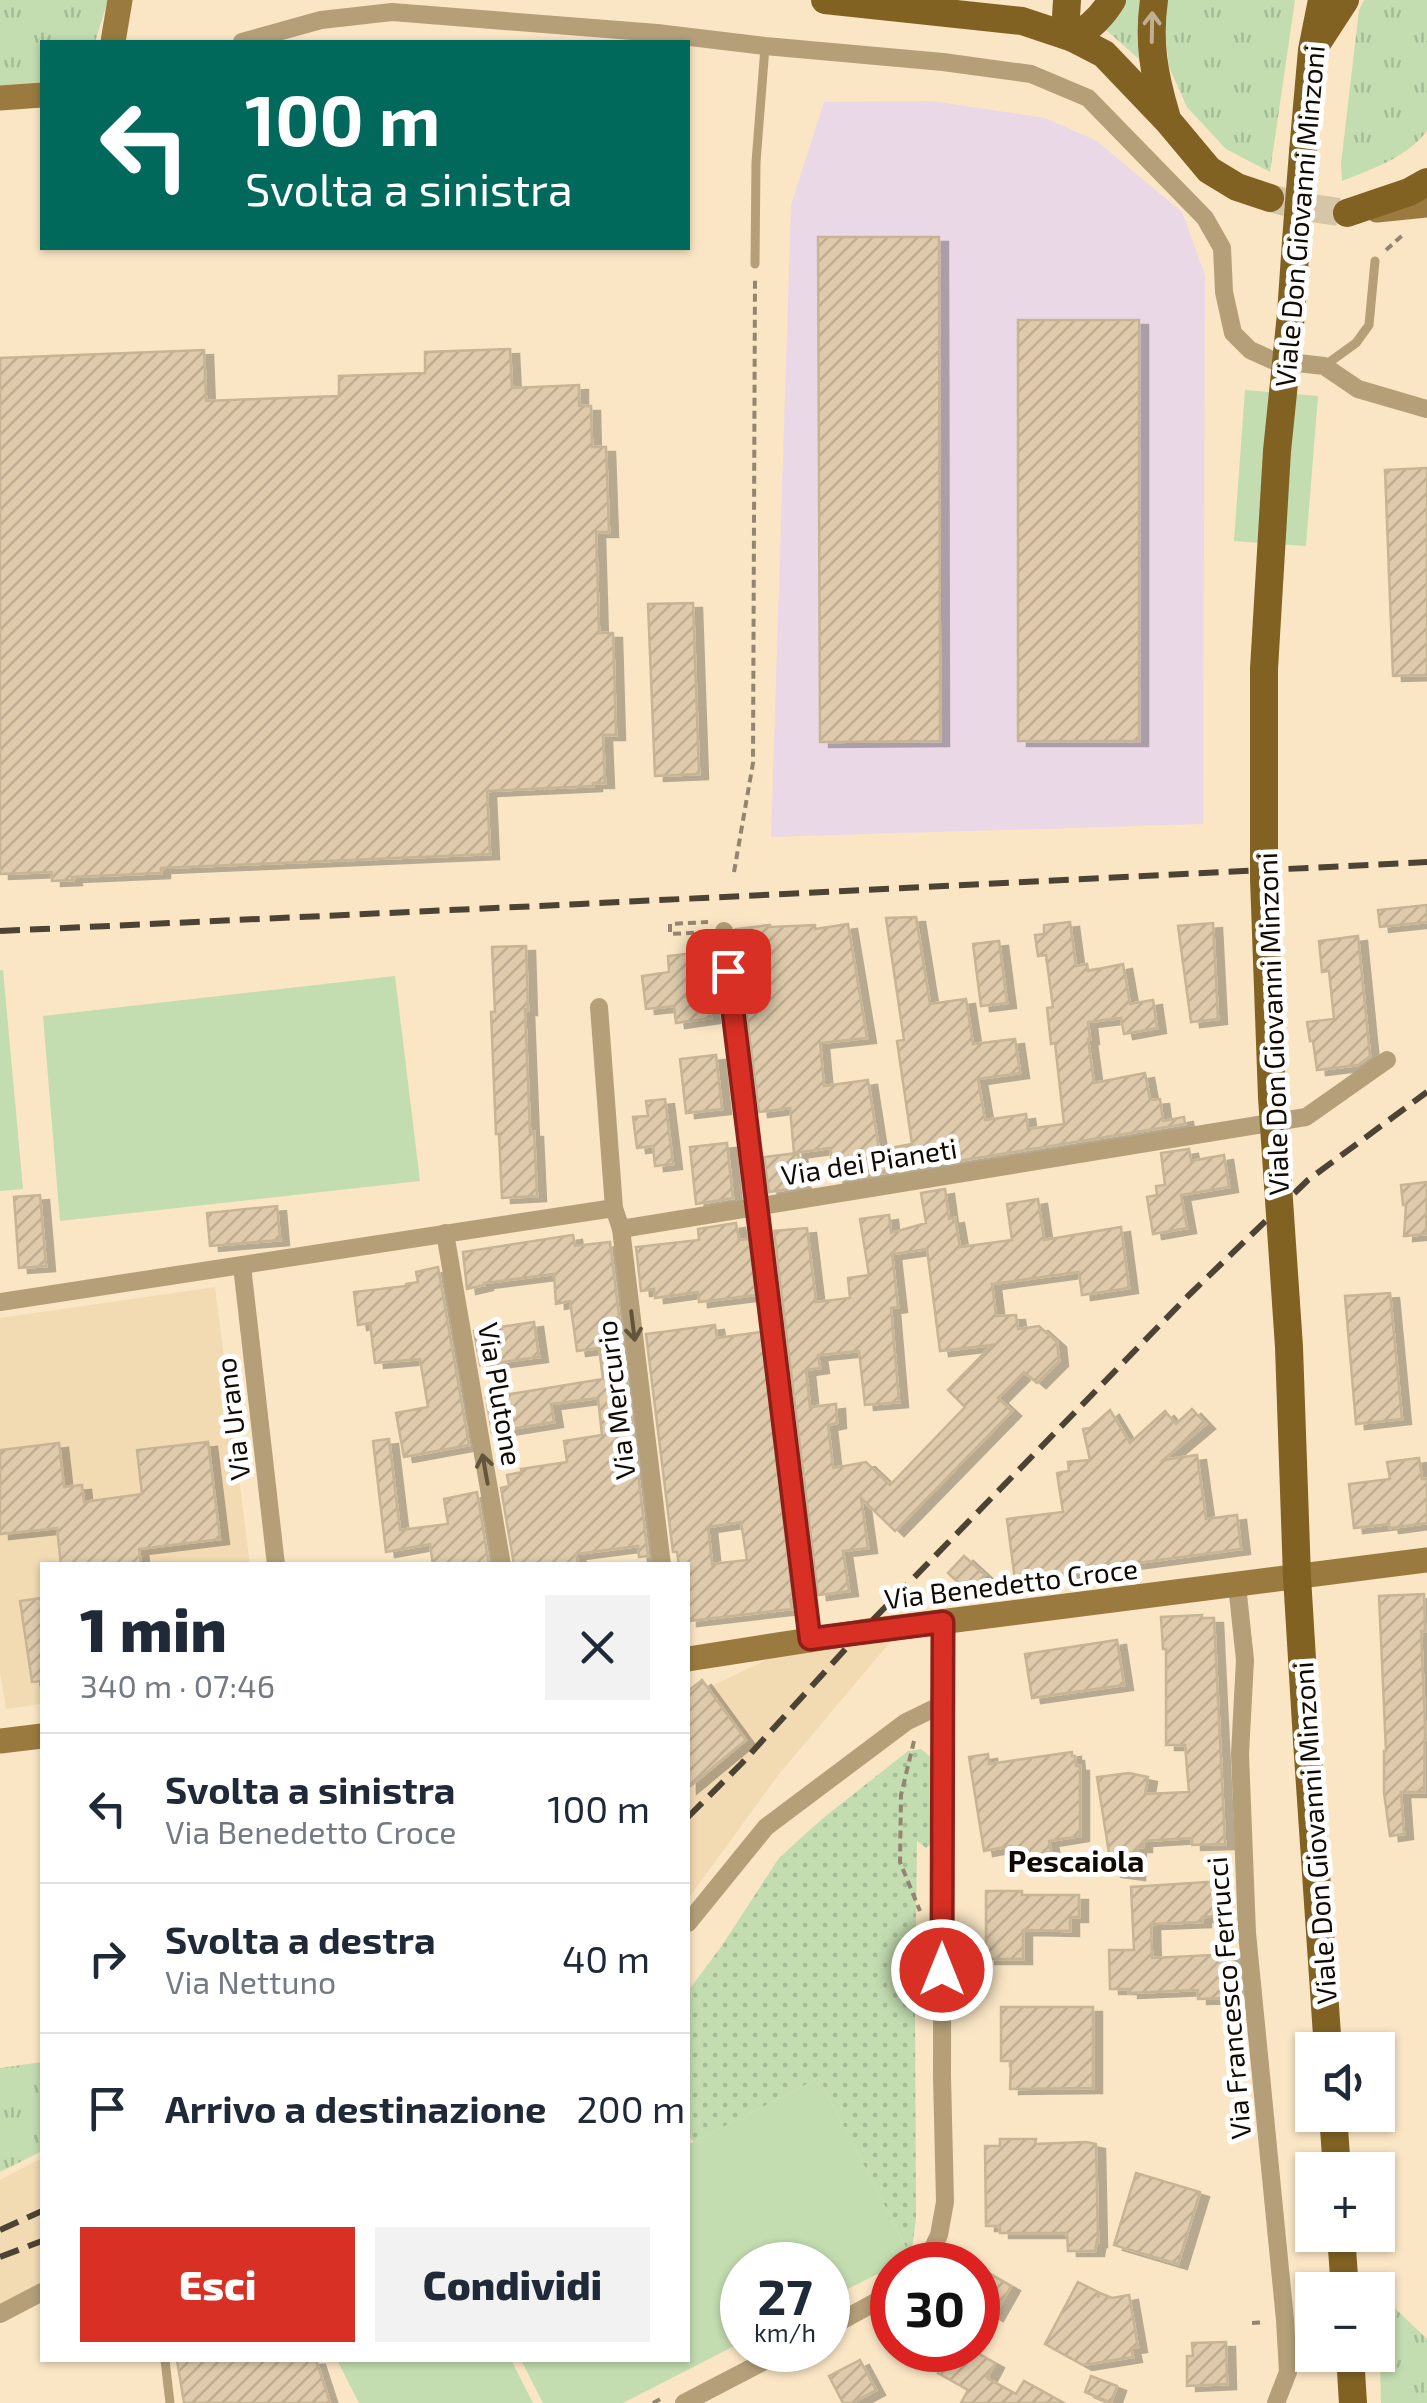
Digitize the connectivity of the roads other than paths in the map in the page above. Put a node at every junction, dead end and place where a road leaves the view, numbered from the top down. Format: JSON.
{"nodes":[{"id":1,"x":120,"y":0,"type":"edge"},
{"id":2,"x":825,"y":0,"type":"edge"},
{"id":3,"x":1067,"y":0,"type":"edge"},
{"id":4,"x":1112,"y":0,"type":"edge"},
{"id":5,"x":1154,"y":0,"type":"edge"},
{"id":6,"x":1311,"y":0,"type":"edge"},
{"id":7,"x":1322,"y":0,"type":"edge"},
{"id":8,"x":1345,"y":0,"type":"edge"},
{"id":9,"x":1073,"y":38,"type":"junction"},
{"id":10,"x":113,"y":40,"type":"edge"},
{"id":11,"x":249,"y":40,"type":"edge"},
{"id":12,"x":765,"y":46,"type":"junction"},
{"id":13,"x":1312,"y":50,"type":"junction"},
{"id":14,"x":40,"y":96,"type":"edge"},
{"id":15,"x":0,"y":98,"type":"edge"},
{"id":16,"x":1168,"y":122,"type":"junction"},
{"id":17,"x":1427,"y":165,"type":"edge"},
{"id":18,"x":1421,"y":193,"type":"edge"},
{"id":19,"x":1270,"y":198,"type":"tunnel mouth"},
{"id":20,"x":1348,"y":213,"type":"tunnel mouth"},
{"id":21,"x":1375,"y":261,"type":"road end"},
{"id":22,"x":755,"y":264,"type":"road end"},
{"id":23,"x":1324,"y":366,"type":"junction"},
{"id":24,"x":1427,"y":409,"type":"edge"},
{"id":25,"x":723,"y":926,"type":"road end"},
{"id":26,"x":599,"y":1007,"type":"dead end"},
{"id":27,"x":1388,"y":1060,"type":"dead end"},
{"id":28,"x":756,"y":1207,"type":"junction"},
{"id":29,"x":614,"y":1208,"type":"junction"},
{"id":30,"x":622,"y":1229,"type":"junction"},
{"id":31,"x":445,"y":1233,"type":"junction"},
{"id":32,"x":242,"y":1266,"type":"junction"},
{"id":33,"x":0,"y":1302,"type":"edge"},
{"id":34,"x":1427,"y":1560,"type":"edge"},
{"id":35,"x":276,"y":1562,"type":"edge"},
{"id":36,"x":501,"y":1562,"type":"edge"},
{"id":37,"x":662,"y":1562,"type":"edge"},
{"id":38,"x":1237,"y":1585,"type":"junction"},
{"id":39,"x":943,"y":1622,"type":"junction"},
{"id":40,"x":810,"y":1639,"type":"junction"},
{"id":41,"x":690,"y":1660,"type":"edge"},
{"id":42,"x":941,"y":1705,"type":"junction"},
{"id":43,"x":40,"y":1736,"type":"edge"},
{"id":44,"x":0,"y":1742,"type":"edge"},
{"id":45,"x":690,"y":1921,"type":"edge"},
{"id":46,"x":1327,"y":2032,"type":"edge"},
{"id":47,"x":936,"y":2242,"type":"edge"},
{"id":48,"x":40,"y":2293,"type":"edge"},
{"id":49,"x":0,"y":2314,"type":"edge"},
{"id":50,"x":165,"y":2362,"type":"edge"},
{"id":51,"x":744,"y":2372,"type":"edge"},
{"id":52,"x":1351,"y":2372,"type":"edge"},
{"id":53,"x":170,"y":2403,"type":"edge"},
{"id":54,"x":684,"y":2403,"type":"edge"},
{"id":55,"x":1276,"y":2403,"type":"edge"},
{"id":56,"x":1353,"y":2403,"type":"edge"}],
"edges":[{"from":1,"to":10,"type":"main road"},
{"from":2,"to":9,"type":"main road"},
{"from":3,"to":9,"type":"main road"},
{"from":4,"to":9,"type":"main road"},
{"from":16,"to":5,"type":"main road","one_way":true},
{"from":6,"to":13,"type":"main road"},
{"from":7,"to":13,"type":"main road","name":"Viale Don Giovanni Minzoni"},
{"from":8,"to":13,"type":"main road"},
{"from":9,"to":16,"type":"main road"},
{"from":11,"to":12,"type":"street"},
{"from":12,"to":22,"type":"lane"},
{"from":12,"to":23,"type":"street"},
{"from":13,"to":46,"type":"main road","name":"Viale Don Giovanni Minzoni","bridge":true},
{"from":14,"to":15,"type":"main road"},
{"from":16,"to":19,"type":"main road"},
{"from":17,"to":18,"type":"main road"},
{"from":18,"to":20,"type":"main road"},
{"from":21,"to":23,"type":"lane"},
{"from":23,"to":24,"type":"street"},
{"from":25,"to":28,"type":"street"},
{"from":26,"to":29,"type":"street"},
{"from":27,"to":28,"type":"street","name":"Via dei Pianeti"},
{"from":28,"to":30,"type":"street","name":"Via dei Pianeti"},
{"from":28,"to":40,"type":"street"},
{"from":29,"to":30,"type":"street"},
{"from":29,"to":31,"type":"street"},
{"from":30,"to":37,"type":"street","name":"Via Mercurio","one_way":true},
{"from":31,"to":32,"type":"street"},
{"from":36,"to":31,"type":"street","name":"Via Plutone","one_way":true},
{"from":32,"to":33,"type":"street"},
{"from":32,"to":35,"type":"street","name":"Via Urano"},
{"from":34,"to":38,"type":"main road","name":"Via Benedetto Croce"},
{"from":38,"to":39,"type":"main road","name":"Via Benedetto Croce"},
{"from":38,"to":55,"type":"street","name":"Via Francesco Ferrucci"},
{"from":39,"to":40,"type":"main road","name":"Via Benedetto Croce"},
{"from":39,"to":42,"type":"street"},
{"from":40,"to":41,"type":"main road","name":"Via Benedetto Croce"},
{"from":42,"to":45,"type":"street"},
{"from":42,"to":47,"type":"street"},
{"from":43,"to":44,"type":"main road"},
{"from":48,"to":49,"type":"street"},
{"from":50,"to":53,"type":"lane"},
{"from":51,"to":54,"type":"street"},
{"from":52,"to":56,"type":"main road"}]}
